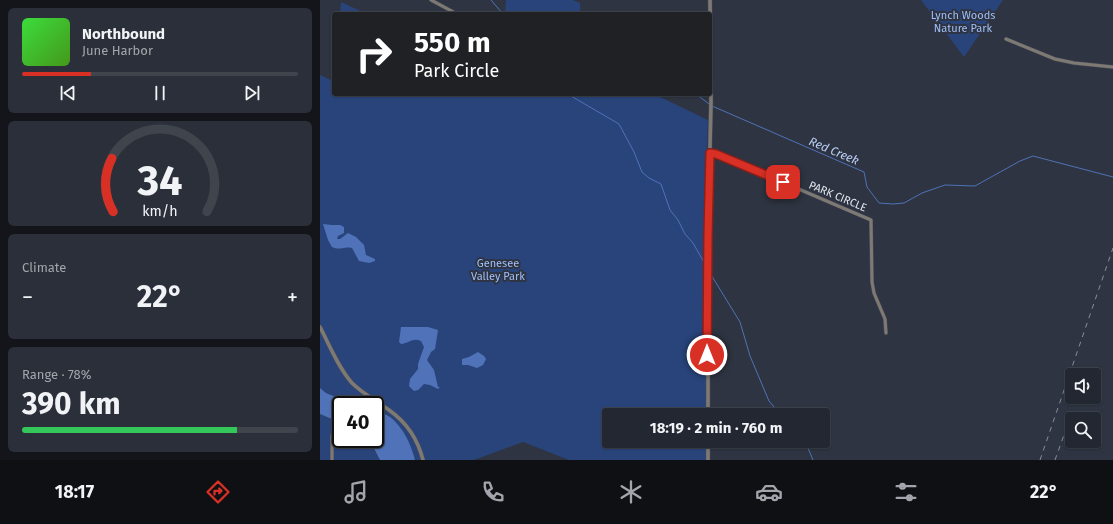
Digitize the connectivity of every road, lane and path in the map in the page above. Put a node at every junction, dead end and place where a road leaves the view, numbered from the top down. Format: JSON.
{"nodes":[{"id":1,"x":431,"y":0,"type":"edge"},
{"id":2,"x":710,"y":0,"type":"edge"},
{"id":3,"x":454,"y":12,"type":"edge"},
{"id":4,"x":710,"y":12,"type":"edge"},
{"id":5,"x":1006,"y":39,"type":"dead end"},
{"id":6,"x":1113,"y":67,"type":"edge"},
{"id":7,"x":711,"y":96,"type":"edge"},
{"id":8,"x":710,"y":153,"type":"junction"},
{"id":9,"x":320,"y":327,"type":"edge"},
{"id":10,"x":886,"y":333,"type":"dead end"},
{"id":11,"x":708,"y":408,"type":"edge"},
{"id":12,"x":332,"y":448,"type":"edge"},
{"id":13,"x":708,"y":448,"type":"edge"},
{"id":14,"x":332,"y":460,"type":"edge"},
{"id":15,"x":422,"y":460,"type":"edge"},
{"id":16,"x":708,"y":460,"type":"edge"}],
"edges":[{"from":1,"to":3,"type":"street"},
{"from":2,"to":4,"type":"street"},
{"from":5,"to":6,"type":"street"},
{"from":7,"to":8,"type":"street"},
{"from":8,"to":10,"type":"street","name":"PARK CIRCLE"},
{"from":8,"to":11,"type":"street"},
{"from":9,"to":15,"type":"street"},
{"from":12,"to":14,"type":"street"},
{"from":13,"to":16,"type":"street"}]}
